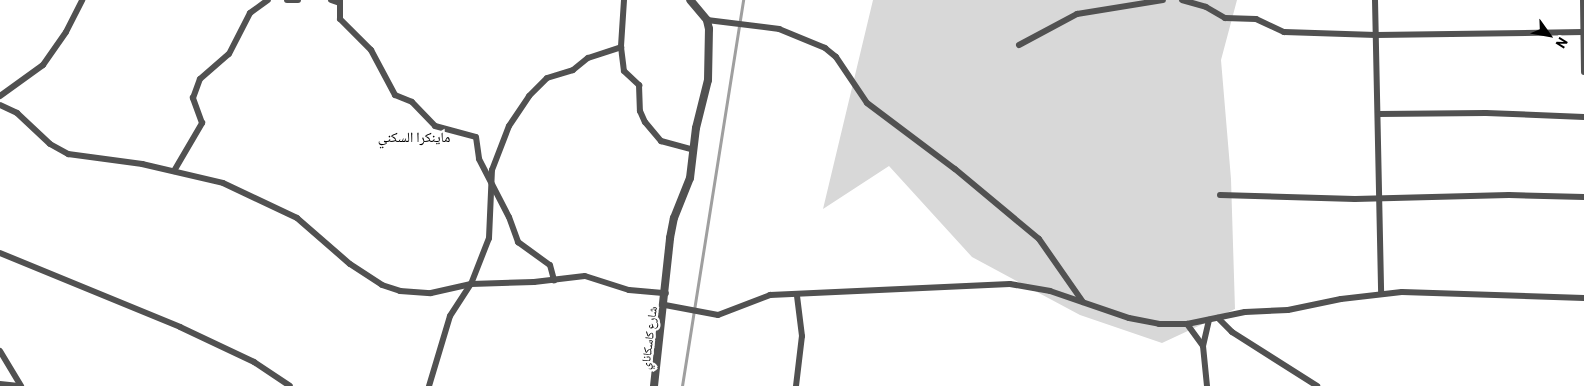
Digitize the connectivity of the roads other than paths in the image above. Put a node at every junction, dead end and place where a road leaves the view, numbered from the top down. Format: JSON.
{"nodes":[{"id":1,"x":82,"y":0,"type":"edge"},
{"id":2,"x":268,"y":0,"type":"edge"},
{"id":3,"x":287,"y":0,"type":"edge"},
{"id":4,"x":298,"y":0,"type":"edge"},
{"id":5,"x":331,"y":0,"type":"edge"},
{"id":6,"x":624,"y":0,"type":"edge"},
{"id":7,"x":690,"y":0,"type":"edge"},
{"id":8,"x":1121,"y":0,"type":"edge"},
{"id":9,"x":1163,"y":0,"type":"edge"},
{"id":10,"x":1182,"y":0,"type":"edge"},
{"id":11,"x":1375,"y":0,"type":"edge"},
{"id":12,"x":1583,"y":0,"type":"edge"},
{"id":13,"x":340,"y":1,"type":"edge"},
{"id":14,"x":1123,"y":9,"type":"junction"},
{"id":15,"x":707,"y":20,"type":"junction"},
{"id":16,"x":1583,"y":32,"type":"junction"},
{"id":17,"x":1376,"y":35,"type":"junction"},
{"id":18,"x":1019,"y":45,"type":"dead end"},
{"id":19,"x":621,"y":47,"type":"junction"},
{"id":20,"x":1584,"y":72,"type":"edge"},
{"id":21,"x":0,"y":96,"type":"edge"},
{"id":22,"x":0,"y":105,"type":"edge"},
{"id":23,"x":1378,"y":114,"type":"junction"},
{"id":24,"x":1584,"y":117,"type":"edge"},
{"id":25,"x":694,"y":150,"type":"junction"},
{"id":26,"x":174,"y":171,"type":"junction"},
{"id":27,"x":490,"y":180,"type":"junction"},
{"id":28,"x":1220,"y":195,"type":"dead end"},
{"id":29,"x":1379,"y":197,"type":"junction"},
{"id":30,"x":1584,"y":197,"type":"edge"},
{"id":31,"x":0,"y":253,"type":"edge"},
{"id":32,"x":554,"y":280,"type":"junction"},
{"id":33,"x":471,"y":284,"type":"junction"},
{"id":34,"x":666,"y":293,"type":"junction"},
{"id":35,"x":1380,"y":294,"type":"junction"},
{"id":36,"x":797,"y":296,"type":"junction"},
{"id":37,"x":1584,"y":298,"type":"edge"},
{"id":38,"x":1083,"y":302,"type":"junction"},
{"id":39,"x":665,"y":305,"type":"junction"},
{"id":40,"x":1218,"y":318,"type":"junction"},
{"id":41,"x":1209,"y":320,"type":"junction"},
{"id":42,"x":1187,"y":324,"type":"junction"},
{"id":43,"x":1203,"y":346,"type":"junction"},
{"id":44,"x":0,"y":351,"type":"edge"},
{"id":45,"x":0,"y":384,"type":"edge"},
{"id":46,"x":20,"y":386,"type":"edge"},
{"id":47,"x":290,"y":386,"type":"edge"},
{"id":48,"x":429,"y":386,"type":"edge"},
{"id":49,"x":654,"y":386,"type":"edge"},
{"id":50,"x":796,"y":386,"type":"edge"},
{"id":51,"x":1207,"y":386,"type":"edge"},
{"id":52,"x":1316,"y":386,"type":"edge"}],
"edges":[{"from":1,"to":21,"type":"street"},
{"from":2,"to":26,"type":"street"},
{"from":3,"to":4,"type":"street"},
{"from":5,"to":13,"type":"street"},
{"from":6,"to":19,"type":"street"},
{"from":7,"to":15,"type":"street"},
{"from":8,"to":14,"type":"street"},
{"from":9,"to":14,"type":"street"},
{"from":10,"to":17,"type":"street"},
{"from":11,"to":17,"type":"street"},
{"from":12,"to":16,"type":"street"},
{"from":13,"to":27,"type":"street"},
{"from":14,"to":18,"type":"street"},
{"from":15,"to":25,"type":"street","name":"شارع كاسكاناي"},
{"from":15,"to":38,"type":"street"},
{"from":16,"to":17,"type":"street"},
{"from":16,"to":20,"type":"street"},
{"from":17,"to":23,"type":"street"},
{"from":19,"to":25,"type":"street"},
{"from":19,"to":27,"type":"street"},
{"from":22,"to":26,"type":"street"},
{"from":23,"to":24,"type":"street"},
{"from":23,"to":29,"type":"street"},
{"from":25,"to":34,"type":"street","name":"شارع كاسكاناي"},
{"from":26,"to":33,"type":"street"},
{"from":27,"to":32,"type":"street"},
{"from":27,"to":33,"type":"street"},
{"from":28,"to":29,"type":"street"},
{"from":29,"to":30,"type":"street"},
{"from":29,"to":35,"type":"street"},
{"from":31,"to":47,"type":"street"},
{"from":32,"to":33,"type":"street"},
{"from":32,"to":34,"type":"street"},
{"from":33,"to":48,"type":"street"},
{"from":34,"to":39,"type":"street","name":"شارع كاسكاناي"},
{"from":35,"to":37,"type":"street"},
{"from":35,"to":40,"type":"street"},
{"from":36,"to":38,"type":"street"},
{"from":36,"to":39,"type":"street"},
{"from":36,"to":50,"type":"street"},
{"from":38,"to":42,"type":"street"},
{"from":39,"to":49,"type":"street","name":"شارع كاسكاناي"},
{"from":40,"to":41,"type":"street"},
{"from":40,"to":52,"type":"street"},
{"from":41,"to":42,"type":"street"},
{"from":41,"to":43,"type":"street"},
{"from":42,"to":43,"type":"street"},
{"from":43,"to":51,"type":"street"},
{"from":44,"to":46,"type":"street"},
{"from":45,"to":46,"type":"street"}]}
